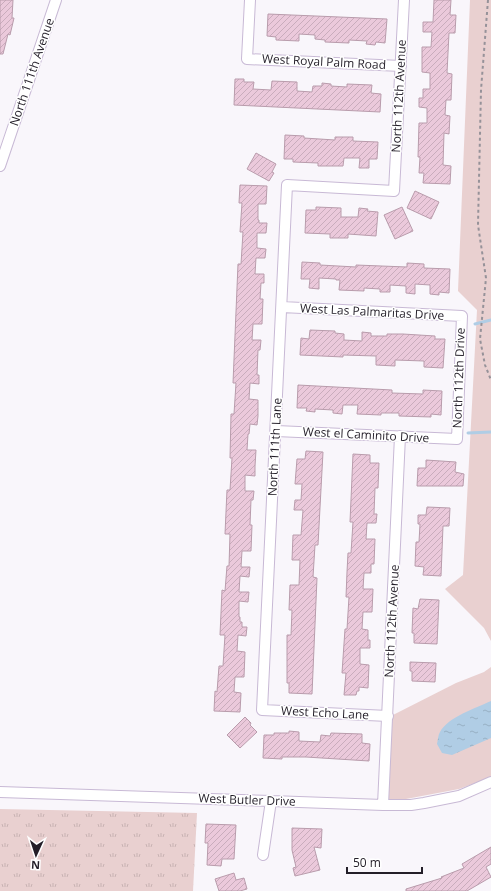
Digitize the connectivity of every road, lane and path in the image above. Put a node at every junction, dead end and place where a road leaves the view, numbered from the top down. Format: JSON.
{"nodes":[{"id":1,"x":56,"y":0,"type":"edge"},
{"id":2,"x":250,"y":0,"type":"edge"},
{"id":3,"x":404,"y":0,"type":"edge"},
{"id":4,"x":488,"y":0,"type":"edge"},
{"id":5,"x":401,"y":66,"type":"junction"},
{"id":6,"x":0,"y":166,"type":"edge"},
{"id":7,"x":287,"y":185,"type":"joint"},
{"id":8,"x":282,"y":307,"type":"junction"},
{"id":9,"x":462,"y":316,"type":"joint"},
{"id":10,"x":491,"y":380,"type":"edge"},
{"id":11,"x":276,"y":430,"type":"junction"},
{"id":12,"x":400,"y":436,"type":"junction"},
{"id":13,"x":457,"y":439,"type":"joint"},
{"id":14,"x":262,"y":710,"type":"joint"},
{"id":15,"x":388,"y":716,"type":"junction"},
{"id":16,"x":491,"y":782,"type":"edge"},
{"id":17,"x":0,"y":792,"type":"edge"},
{"id":18,"x":271,"y":802,"type":"junction"},
{"id":19,"x":383,"y":805,"type":"junction"},
{"id":20,"x":263,"y":855,"type":"dead end"}],
"edges":[{"from":1,"to":6,"type":"street","name":"North 111th Avenue"},
{"from":2,"to":5,"type":"street","name":"West Royal Palm Road"},
{"from":3,"to":5,"type":"street","name":"North 112th Avenue"},
{"from":4,"to":10,"type":"path"},
{"from":5,"to":7,"type":"street","name":"North 112th Avenue"},
{"from":7,"to":8,"type":"street","name":"North 111th Lane"},
{"from":8,"to":9,"type":"street","name":"West Las Palmaritas Drive"},
{"from":8,"to":11,"type":"street","name":"North 111th Lane"},
{"from":9,"to":13,"type":"street","name":"North 112th Drive"},
{"from":11,"to":12,"type":"street","name":"West el Caminito Drive"},
{"from":11,"to":14,"type":"street","name":"North 111th Lane"},
{"from":12,"to":13,"type":"street","name":"West el Caminito Drive"},
{"from":12,"to":15,"type":"street","name":"North 112th Avenue"},
{"from":14,"to":15,"type":"street","name":"West Echo Lane"},
{"from":15,"to":19,"type":"street","name":"North 112th Avenue"},
{"from":16,"to":19,"type":"street","name":"West Butler Drive"},
{"from":17,"to":18,"type":"street","name":"West Butler Drive"},
{"from":18,"to":19,"type":"street","name":"West Butler Drive"},
{"from":18,"to":20,"type":"street"}]}
